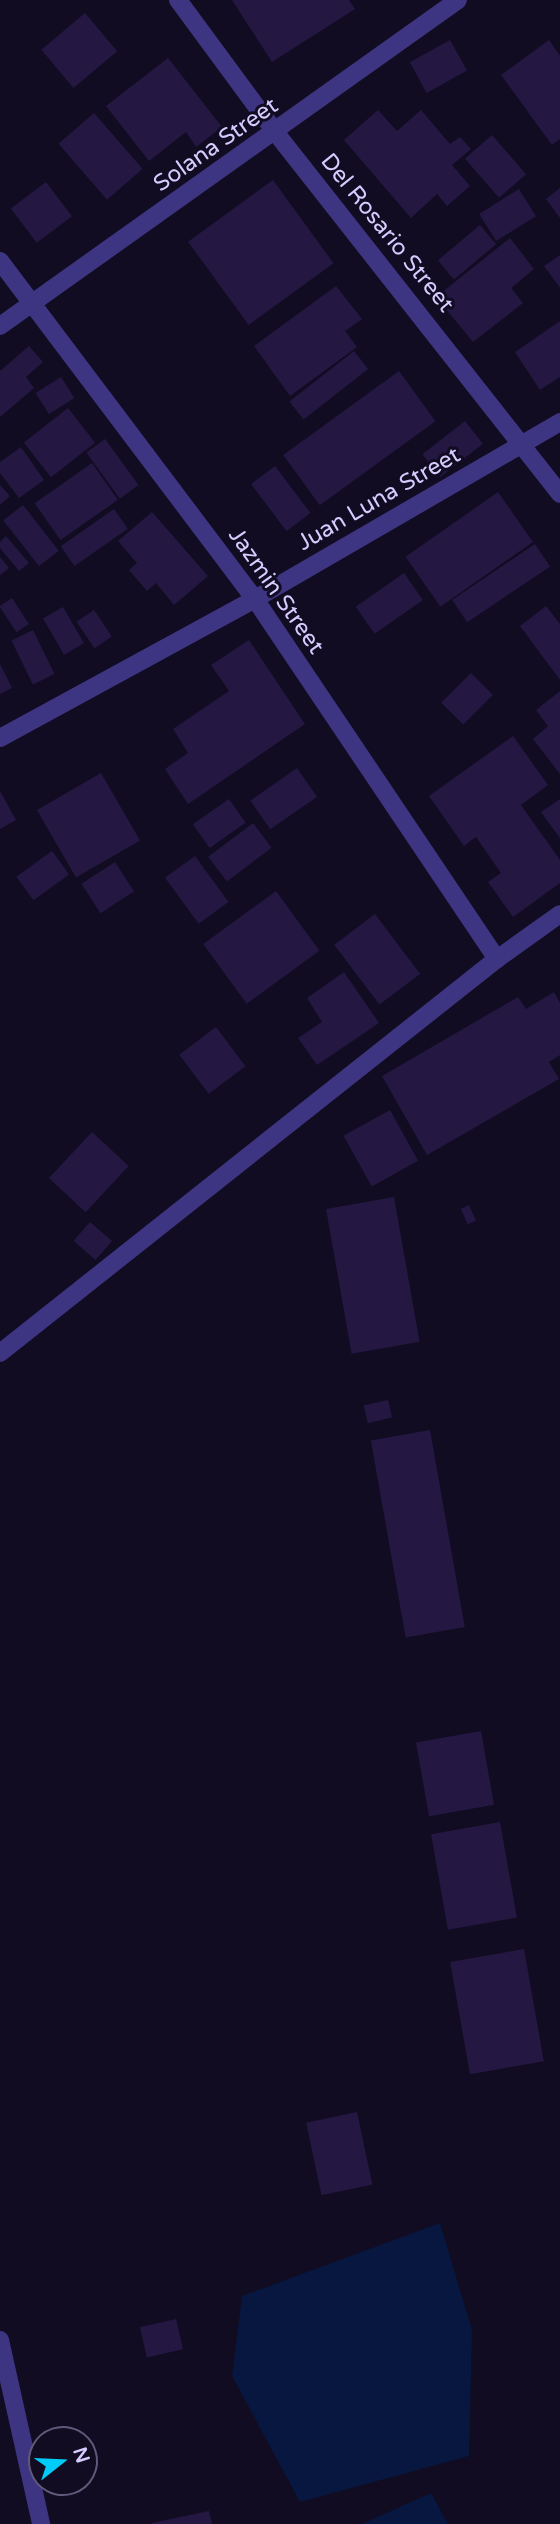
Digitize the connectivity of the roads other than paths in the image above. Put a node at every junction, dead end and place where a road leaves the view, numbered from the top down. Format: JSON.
{"nodes":[{"id":1,"x":178,"y":0,"type":"edge"},
{"id":2,"x":458,"y":0,"type":"edge"},
{"id":3,"x":276,"y":133,"type":"junction"},
{"id":4,"x":0,"y":261,"type":"edge"},
{"id":5,"x":34,"y":303,"type":"junction"},
{"id":6,"x":0,"y":326,"type":"edge"},
{"id":7,"x":560,"y":422,"type":"edge"},
{"id":8,"x":523,"y":443,"type":"junction"},
{"id":9,"x":560,"y":494,"type":"edge"},
{"id":10,"x":255,"y":599,"type":"junction"},
{"id":11,"x":0,"y":738,"type":"edge"},
{"id":12,"x":560,"y":915,"type":"edge"},
{"id":13,"x":498,"y":959,"type":"junction"},
{"id":14,"x":0,"y":1353,"type":"edge"},
{"id":15,"x":0,"y":2340,"type":"edge"},
{"id":16,"x":41,"y":2524,"type":"edge"}],
"edges":[{"from":1,"to":3,"type":"street","name":"Del Rosario Street"},
{"from":2,"to":3,"type":"street","name":"Solana Street"},
{"from":3,"to":5,"type":"street","name":"Solana Street"},
{"from":3,"to":8,"type":"street","name":"Del Rosario Street"},
{"from":4,"to":5,"type":"street","name":"Jazmin Street"},
{"from":5,"to":6,"type":"street","name":"Solana Street"},
{"from":5,"to":10,"type":"street","name":"Jazmin Street"},
{"from":7,"to":8,"type":"street","name":"Juan Luna Street"},
{"from":8,"to":9,"type":"street","name":"Del Rosario Street"},
{"from":8,"to":10,"type":"street","name":"Juan Luna Street"},
{"from":10,"to":11,"type":"street","name":"Juan Luna Street"},
{"from":10,"to":13,"type":"street","name":"Jazmin Street"},
{"from":12,"to":13,"type":"street"},
{"from":13,"to":14,"type":"street"},
{"from":15,"to":16,"type":"street"}]}
